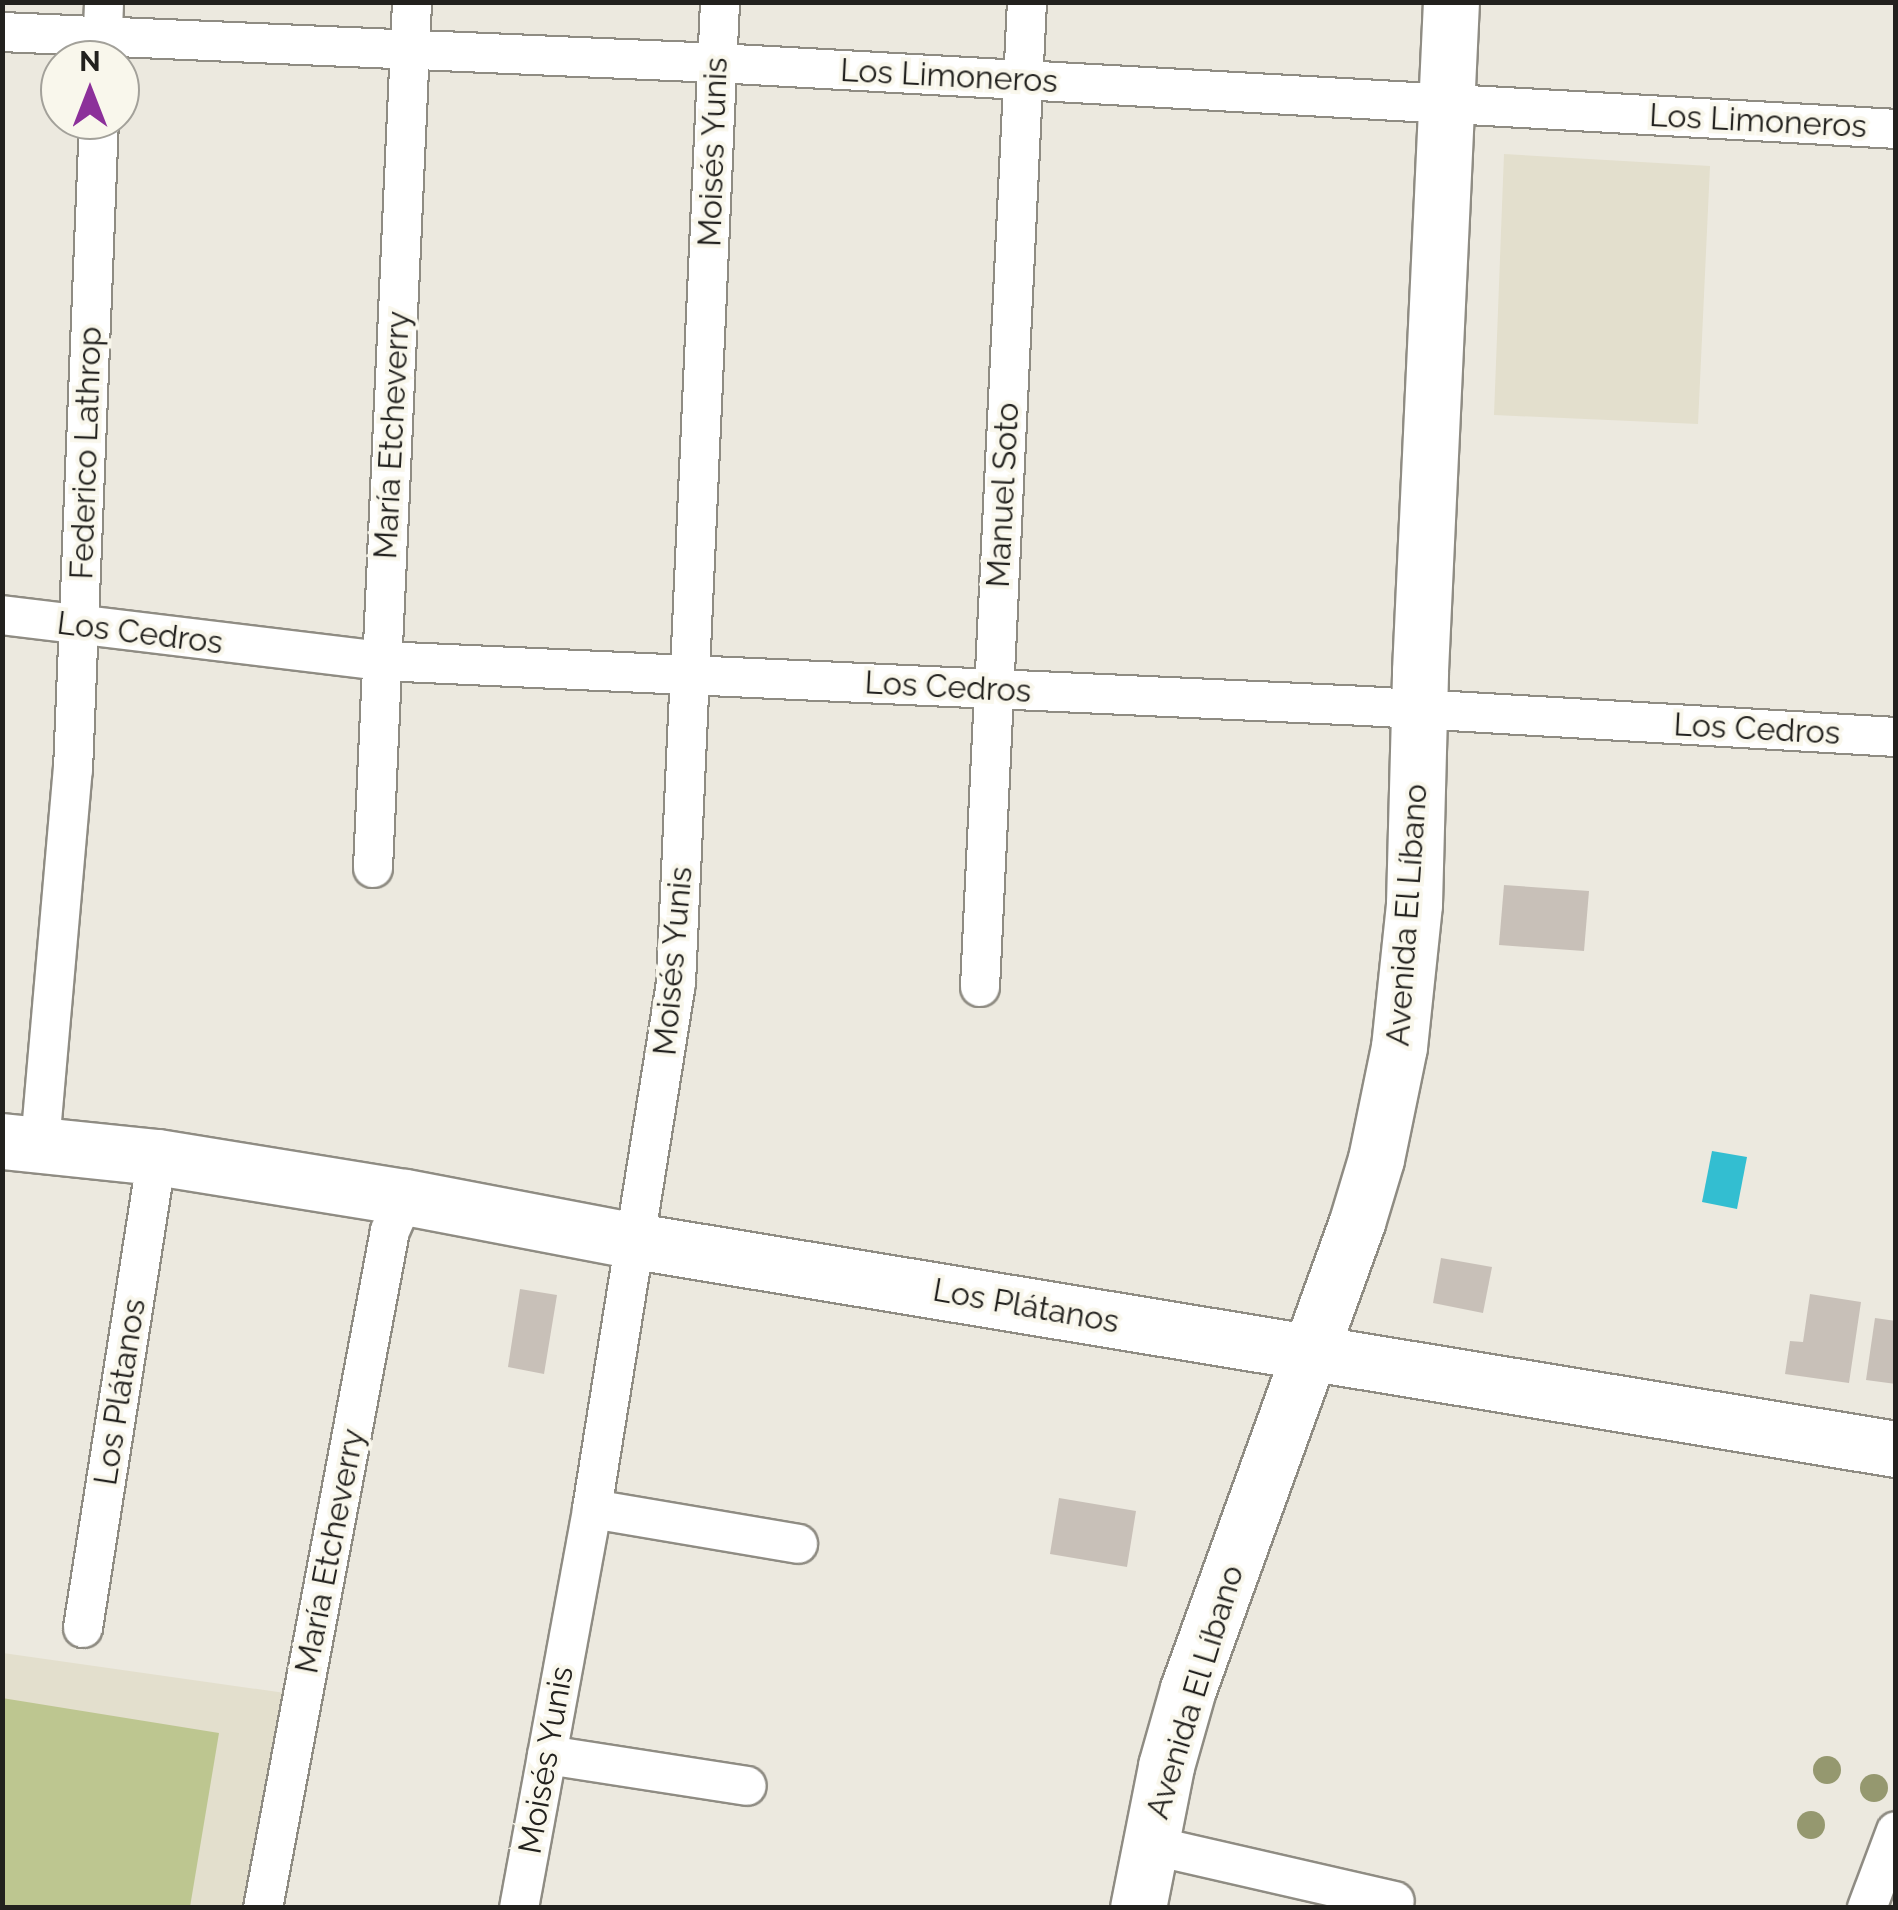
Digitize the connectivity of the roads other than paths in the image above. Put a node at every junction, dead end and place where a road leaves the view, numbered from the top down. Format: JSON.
{"nodes":[{"id":1,"x":412,"y":2,"type":"edge"},
{"id":2,"x":720,"y":2,"type":"edge"},
{"id":3,"x":1026,"y":2,"type":"edge"},
{"id":4,"x":1451,"y":2,"type":"edge"},
{"id":5,"x":2,"y":32,"type":"edge"},
{"id":6,"x":103,"y":33,"type":"edge"},
{"id":7,"x":409,"y":50,"type":"junction"},
{"id":8,"x":716,"y":63,"type":"junction"},
{"id":9,"x":1023,"y":80,"type":"junction"},
{"id":10,"x":1447,"y":102,"type":"junction"},
{"id":11,"x":1896,"y":128,"type":"edge"},
{"id":12,"x":98,"y":140,"type":"edge"},
{"id":13,"x":2,"y":616,"type":"edge"},
{"id":14,"x":79,"y":628,"type":"junction"},
{"id":15,"x":382,"y":661,"type":"junction"},
{"id":16,"x":690,"y":675,"type":"junction"},
{"id":17,"x":994,"y":689,"type":"junction"},
{"id":18,"x":1419,"y":709,"type":"junction"},
{"id":19,"x":1896,"y":738,"type":"edge"},
{"id":20,"x":373,"y":868,"type":"dead end"},
{"id":21,"x":980,"y":986,"type":"dead end"},
{"id":22,"x":21,"y":1143,"type":"edge"},
{"id":23,"x":157,"y":1157,"type":"junction"},
{"id":24,"x":406,"y":1197,"type":"junction"},
{"id":25,"x":635,"y":1241,"type":"junction"},
{"id":26,"x":1312,"y":1354,"type":"junction"},
{"id":27,"x":1896,"y":1449,"type":"edge"},
{"id":28,"x":592,"y":1509,"type":"junction"},
{"id":29,"x":798,"y":1544,"type":"dead end"},
{"id":30,"x":83,"y":1628,"type":"dead end"},
{"id":31,"x":547,"y":1755,"type":"junction"},
{"id":32,"x":747,"y":1786,"type":"dead end"},
{"id":33,"x":1150,"y":1845,"type":"junction"},
{"id":34,"x":1891,"y":1854,"type":"edge"},
{"id":35,"x":1395,"y":1901,"type":"dead end"},
{"id":36,"x":263,"y":1908,"type":"edge"},
{"id":37,"x":519,"y":1908,"type":"edge"},
{"id":38,"x":1138,"y":1908,"type":"edge"},
{"id":39,"x":1867,"y":1908,"type":"edge"}],
"edges":[{"from":1,"to":7,"type":"street","name":"María Etcheverry"},
{"from":2,"to":8,"type":"street","name":"Moisés Yunis"},
{"from":3,"to":9,"type":"street","name":"Manuel Soto"},
{"from":4,"to":10,"type":"main road","name":"Avenida El Líbano"},
{"from":5,"to":6,"type":"street","name":"Los Limoneros"},
{"from":6,"to":7,"type":"street","name":"Los Limoneros"},
{"from":7,"to":8,"type":"street","name":"Los Limoneros"},
{"from":7,"to":15,"type":"street","name":"María Etcheverry"},
{"from":8,"to":9,"type":"street","name":"Los Limoneros"},
{"from":8,"to":16,"type":"street","name":"Moisés Yunis"},
{"from":9,"to":10,"type":"street","name":"Los Limoneros"},
{"from":9,"to":17,"type":"street","name":"Manuel Soto"},
{"from":10,"to":11,"type":"street","name":"Los Limoneros"},
{"from":10,"to":18,"type":"main road","name":"Avenida El Líbano"},
{"from":12,"to":14,"type":"street","name":"Federico Lathrop"},
{"from":13,"to":14,"type":"street","name":"Los Cedros"},
{"from":14,"to":15,"type":"street","name":"Los Cedros"},
{"from":14,"to":22,"type":"street","name":"Federico Lathrop"},
{"from":15,"to":16,"type":"street","name":"Los Cedros"},
{"from":15,"to":20,"type":"street","name":"María Etcheverry"},
{"from":16,"to":17,"type":"street","name":"Los Cedros"},
{"from":16,"to":25,"type":"street","name":"Moisés Yunis"},
{"from":17,"to":18,"type":"street","name":"Los Cedros"},
{"from":17,"to":21,"type":"street","name":"Manuel Soto"},
{"from":18,"to":19,"type":"street","name":"Los Cedros"},
{"from":18,"to":26,"type":"main road","name":"Avenida El Líbano"},
{"from":22,"to":23,"type":"main road","name":"Los Plátanos"},
{"from":23,"to":24,"type":"main road","name":"Los Plátanos"},
{"from":23,"to":30,"type":"street","name":"Los Plátanos"},
{"from":24,"to":25,"type":"main road","name":"Los Plátanos"},
{"from":24,"to":36,"type":"street","name":"María Etcheverry"},
{"from":25,"to":26,"type":"main road","name":"Los Plátanos"},
{"from":25,"to":28,"type":"street","name":"Moisés Yunis"},
{"from":26,"to":27,"type":"main road","name":"Los Plátanos"},
{"from":26,"to":33,"type":"main road","name":"Avenida El Líbano"},
{"from":28,"to":29,"type":"street"},
{"from":28,"to":31,"type":"street","name":"Moisés Yunis"},
{"from":31,"to":32,"type":"street"},
{"from":31,"to":37,"type":"street","name":"Moisés Yunis"},
{"from":33,"to":35,"type":"street"},
{"from":33,"to":38,"type":"main road","name":"Avenida El Líbano"},
{"from":34,"to":39,"type":"street"}]}
